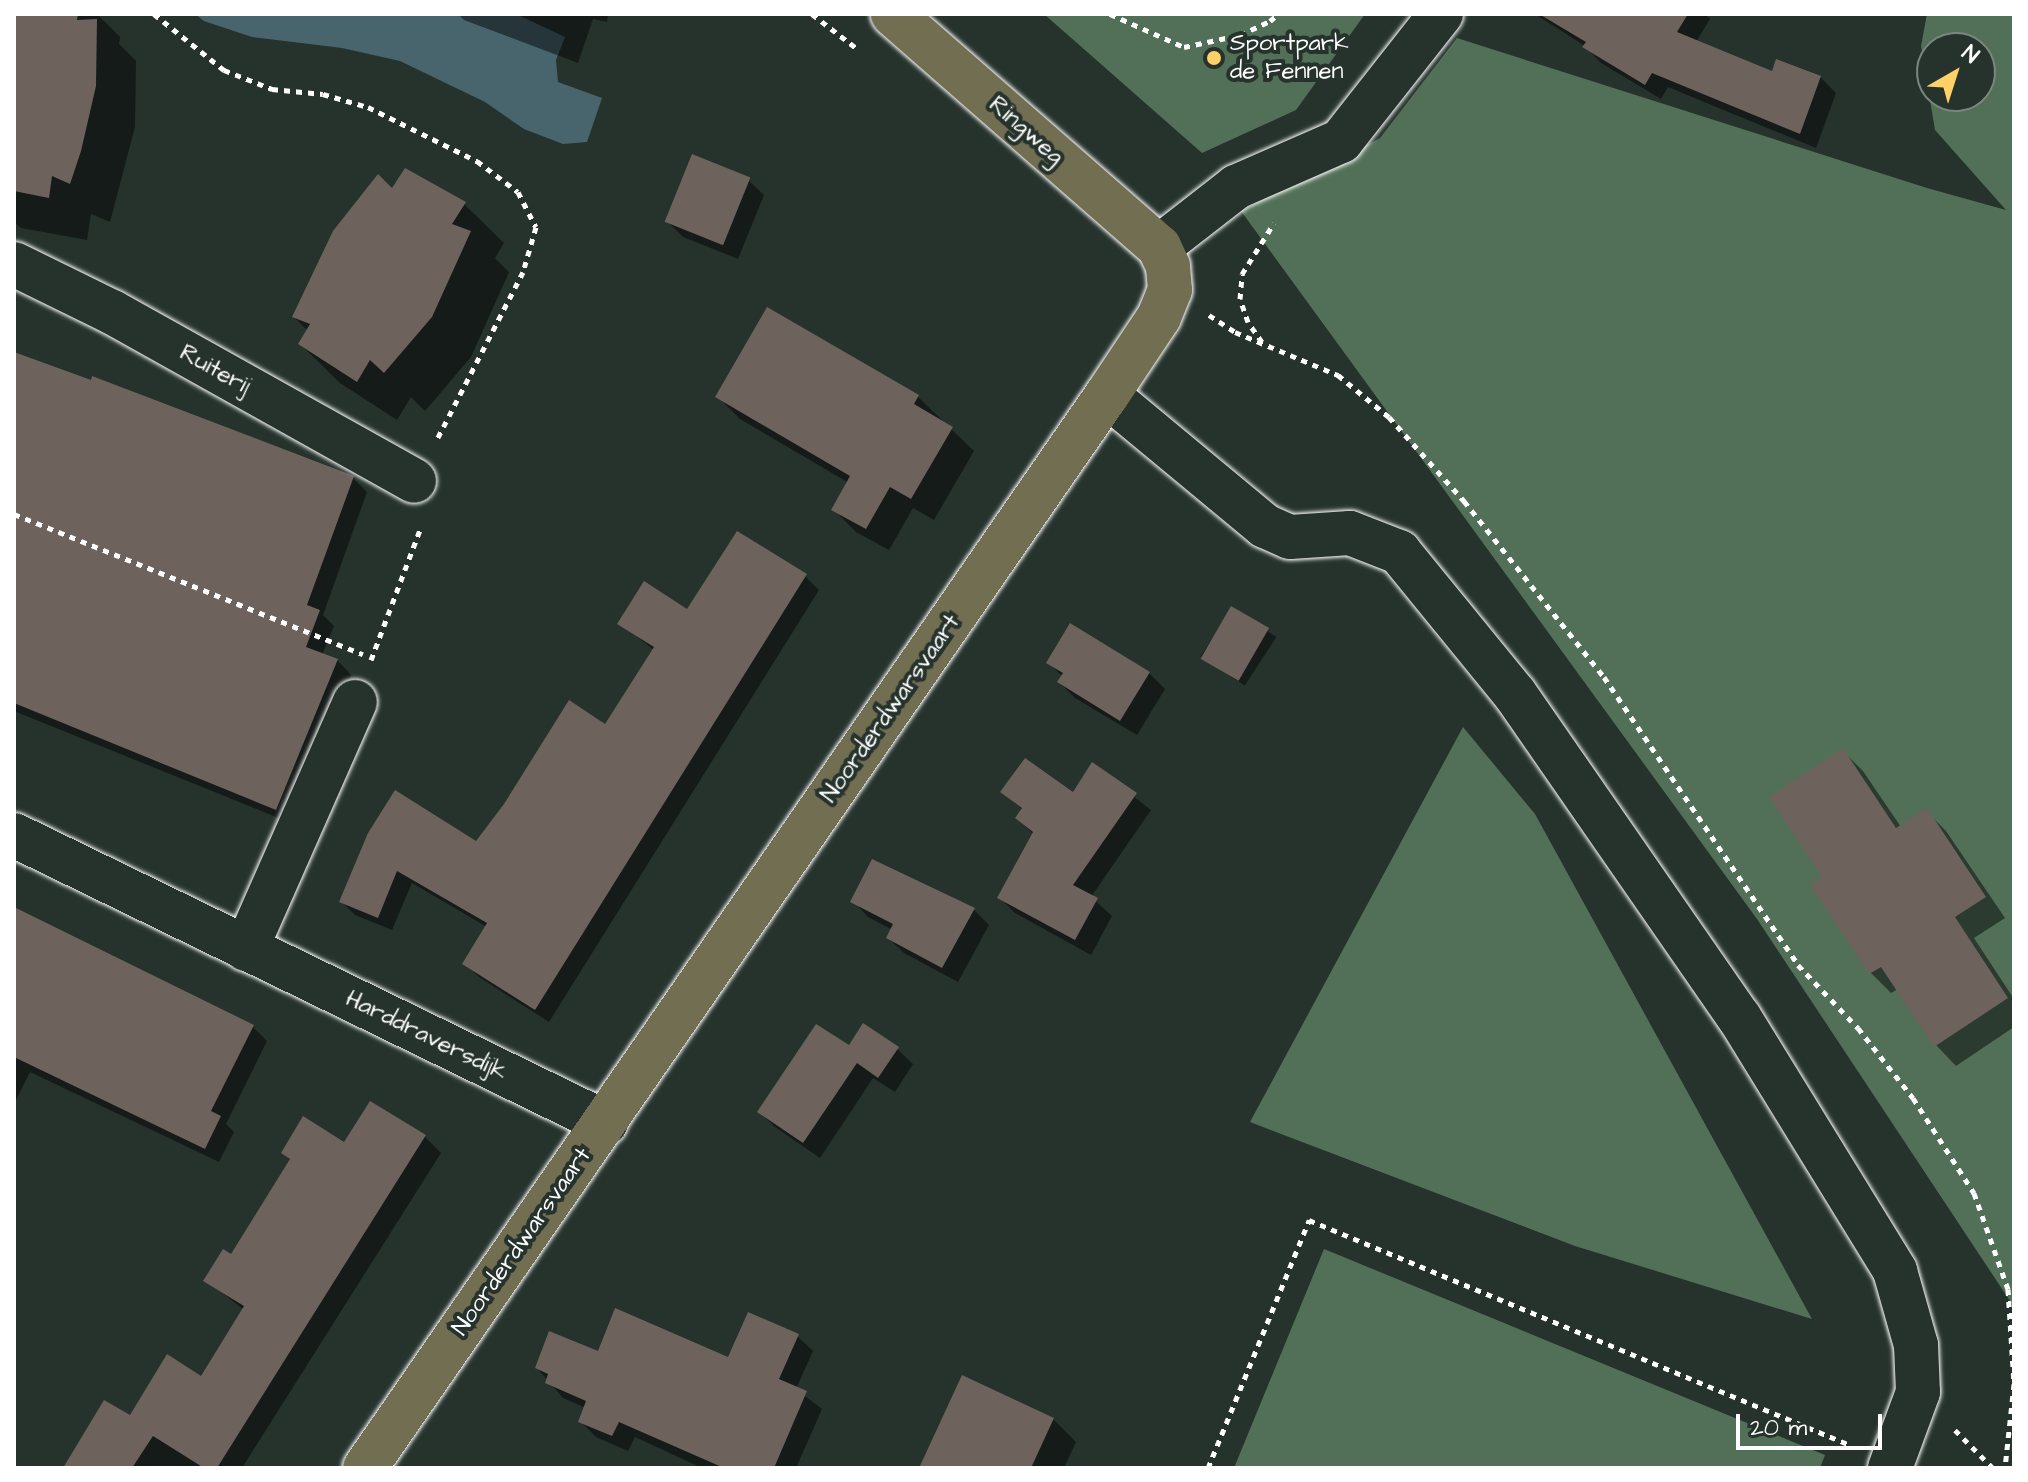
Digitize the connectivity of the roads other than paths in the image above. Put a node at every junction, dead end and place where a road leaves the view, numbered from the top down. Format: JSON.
{"nodes":[{"id":1,"x":893,"y":14,"type":"edge"},
{"id":2,"x":1441,"y":14,"type":"edge"},
{"id":3,"x":1159,"y":247,"type":"junction"},
{"id":4,"x":14,"y":264,"type":"edge"},
{"id":5,"x":1107,"y":395,"type":"junction"},
{"id":6,"x":414,"y":481,"type":"road end"},
{"id":7,"x":355,"y":702,"type":"road end"},
{"id":8,"x":14,"y":835,"type":"edge"},
{"id":9,"x":246,"y":949,"type":"junction"},
{"id":10,"x":606,"y":1123,"type":"junction"},
{"id":11,"x":1874,"y":1458,"type":"edge"},
{"id":12,"x":365,"y":1468,"type":"edge"}],
"edges":[{"from":1,"to":3,"type":"main road","name":"Ringweg"},
{"from":2,"to":3,"type":"street"},
{"from":3,"to":5,"type":"main road","name":"Noorderdwarsvaart"},
{"from":4,"to":6,"type":"street","name":"Ruiterij"},
{"from":5,"to":10,"type":"main road","name":"Noorderdwarsvaart"},
{"from":5,"to":11,"type":"street"},
{"from":7,"to":9,"type":"street"},
{"from":8,"to":9,"type":"street","name":"Harddraversdijk"},
{"from":9,"to":10,"type":"street","name":"Harddraversdijk"},
{"from":10,"to":12,"type":"main road","name":"Noorderdwarsvaart"}]}
